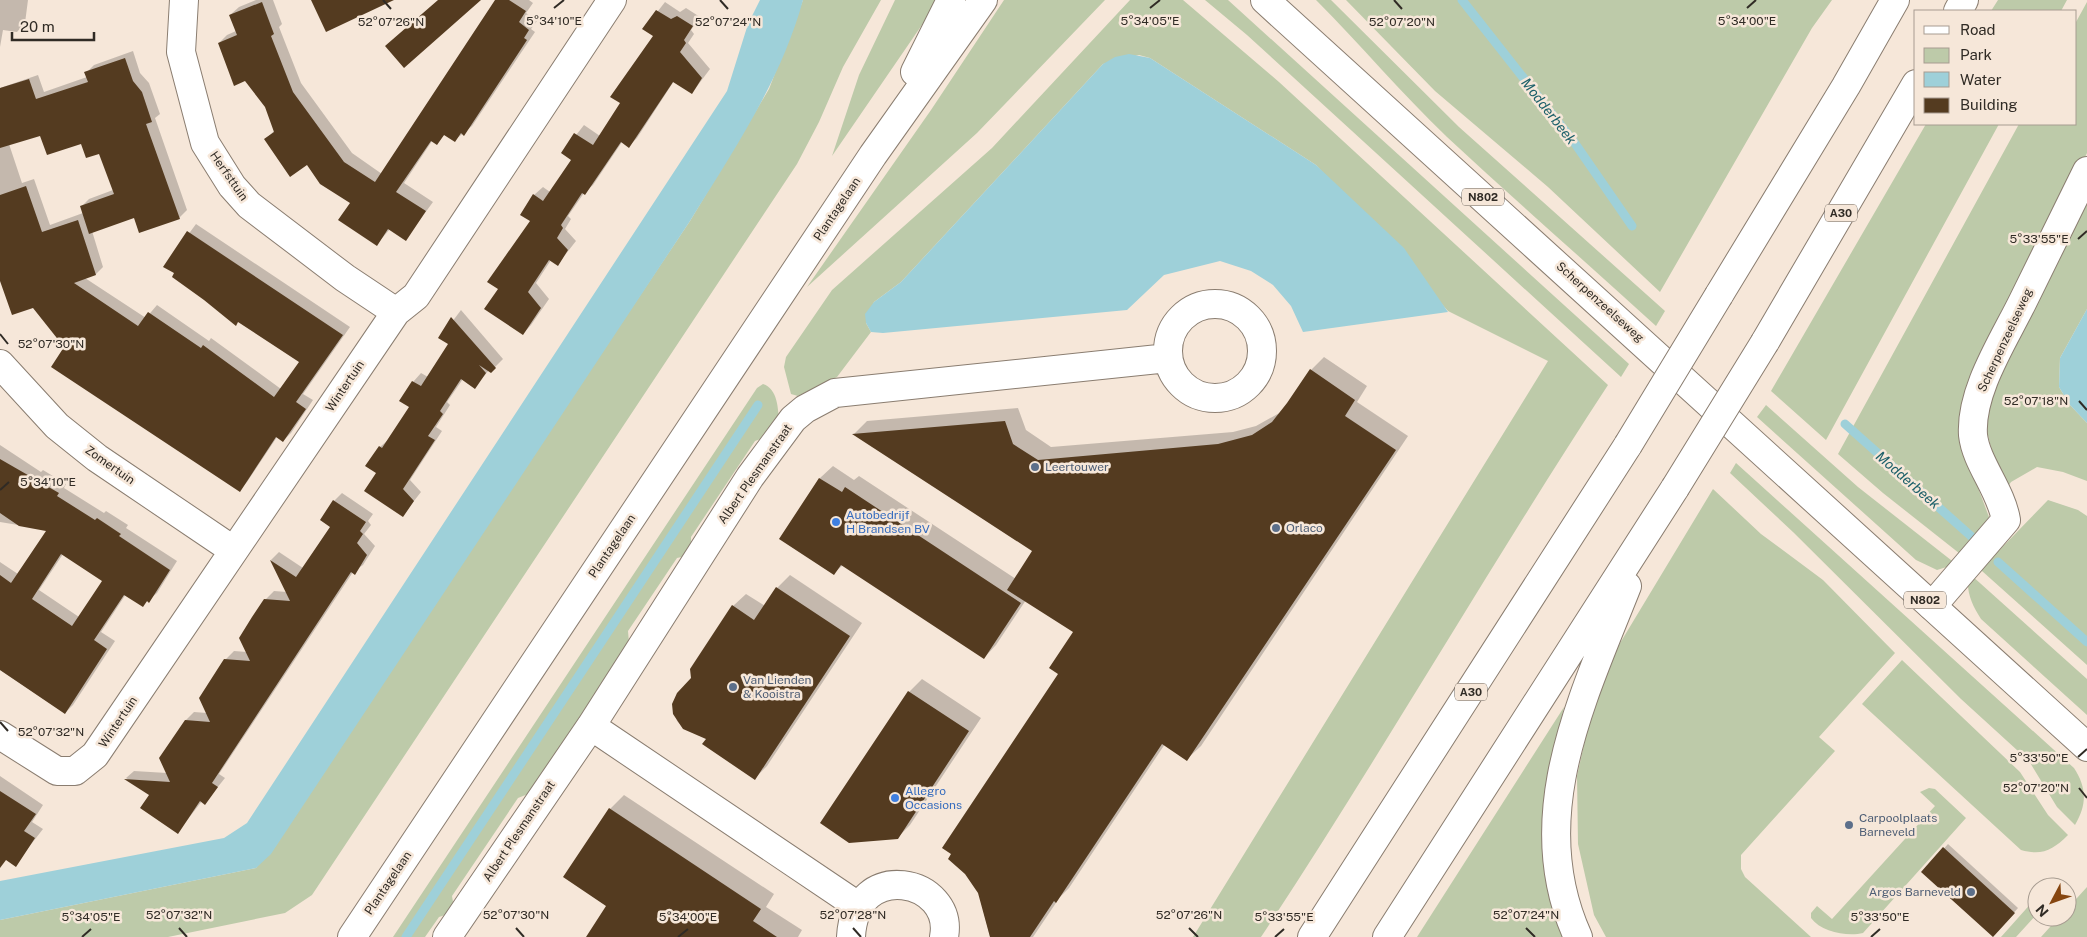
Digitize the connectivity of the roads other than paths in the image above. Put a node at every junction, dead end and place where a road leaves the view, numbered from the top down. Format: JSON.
{"nodes":[{"id":1,"x":184,"y":0,"type":"edge"},
{"id":2,"x":612,"y":0,"type":"edge"},
{"id":3,"x":952,"y":0,"type":"edge"},
{"id":4,"x":983,"y":0,"type":"edge"},
{"id":5,"x":1265,"y":0,"type":"edge"},
{"id":6,"x":1874,"y":0,"type":"edge"},
{"id":7,"x":1895,"y":0,"type":"edge"},
{"id":8,"x":1846,"y":86,"type":"junction"},
{"id":9,"x":1914,"y":87,"type":"edge"},
{"id":10,"x":873,"y":155,"type":"junction"},
{"id":11,"x":2087,"y":171,"type":"edge"},
{"id":12,"x":396,"y":312,"type":"junction"},
{"id":13,"x":1168,"y":358,"type":"dead end"},
{"id":14,"x":0,"y":364,"type":"edge"},
{"id":15,"x":1652,"y":526,"type":"junction"},
{"id":16,"x":233,"y":550,"type":"junction"},
{"id":17,"x":1932,"y":606,"type":"junction"},
{"id":18,"x":591,"y":726,"type":"junction"},
{"id":19,"x":0,"y":735,"type":"edge"},
{"id":20,"x":2087,"y":747,"type":"edge"},
{"id":21,"x":858,"y":906,"type":"junction"},
{"id":22,"x":352,"y":937,"type":"edge"},
{"id":23,"x":447,"y":937,"type":"edge"},
{"id":24,"x":851,"y":937,"type":"edge"},
{"id":25,"x":944,"y":937,"type":"edge"},
{"id":26,"x":1312,"y":937,"type":"edge"},
{"id":27,"x":1387,"y":937,"type":"edge"},
{"id":28,"x":1578,"y":937,"type":"edge"}],
"edges":[{"from":1,"to":12,"type":"main road","name":"Herfsttuin"},
{"from":2,"to":12,"type":"main road","name":"Wintertuin"},
{"from":3,"to":10,"type":"main road","name":"Plantagelaan"},
{"from":4,"to":10,"type":"main road","name":"Plantagelaan"},
{"from":5,"to":17,"type":"main road","name":"Scherpenzeelseweg","number":"N802"},
{"from":6,"to":8,"type":"main road","number":"A30"},
{"from":7,"to":8,"type":"main road","number":"A30"},
{"from":8,"to":26,"type":"main road","number":"A30","bridge":true},
{"from":9,"to":15,"type":"main road","number":"A30","bridge":true},
{"from":10,"to":22,"type":"main road","name":"Plantagelaan"},
{"from":11,"to":17,"type":"main road","name":"Scherpenzeelseweg"},
{"from":12,"to":16,"type":"main road","name":"Wintertuin"},
{"from":13,"to":18,"type":"main road","name":"Albert Plesmanstraat"},
{"from":14,"to":16,"type":"main road","name":"Zomertuin"},
{"from":15,"to":27,"type":"main road","number":"A30"},
{"from":15,"to":28,"type":"main road","number":"A30"},
{"from":16,"to":19,"type":"main road","name":"Wintertuin"},
{"from":17,"to":20,"type":"main road","name":"Scherpenzeelseweg","number":"N802"},
{"from":18,"to":21,"type":"main road"},
{"from":18,"to":23,"type":"main road","name":"Albert Plesmanstraat"},
{"from":21,"to":24,"type":"main road"},
{"from":21,"to":25,"type":"main road"}]}
